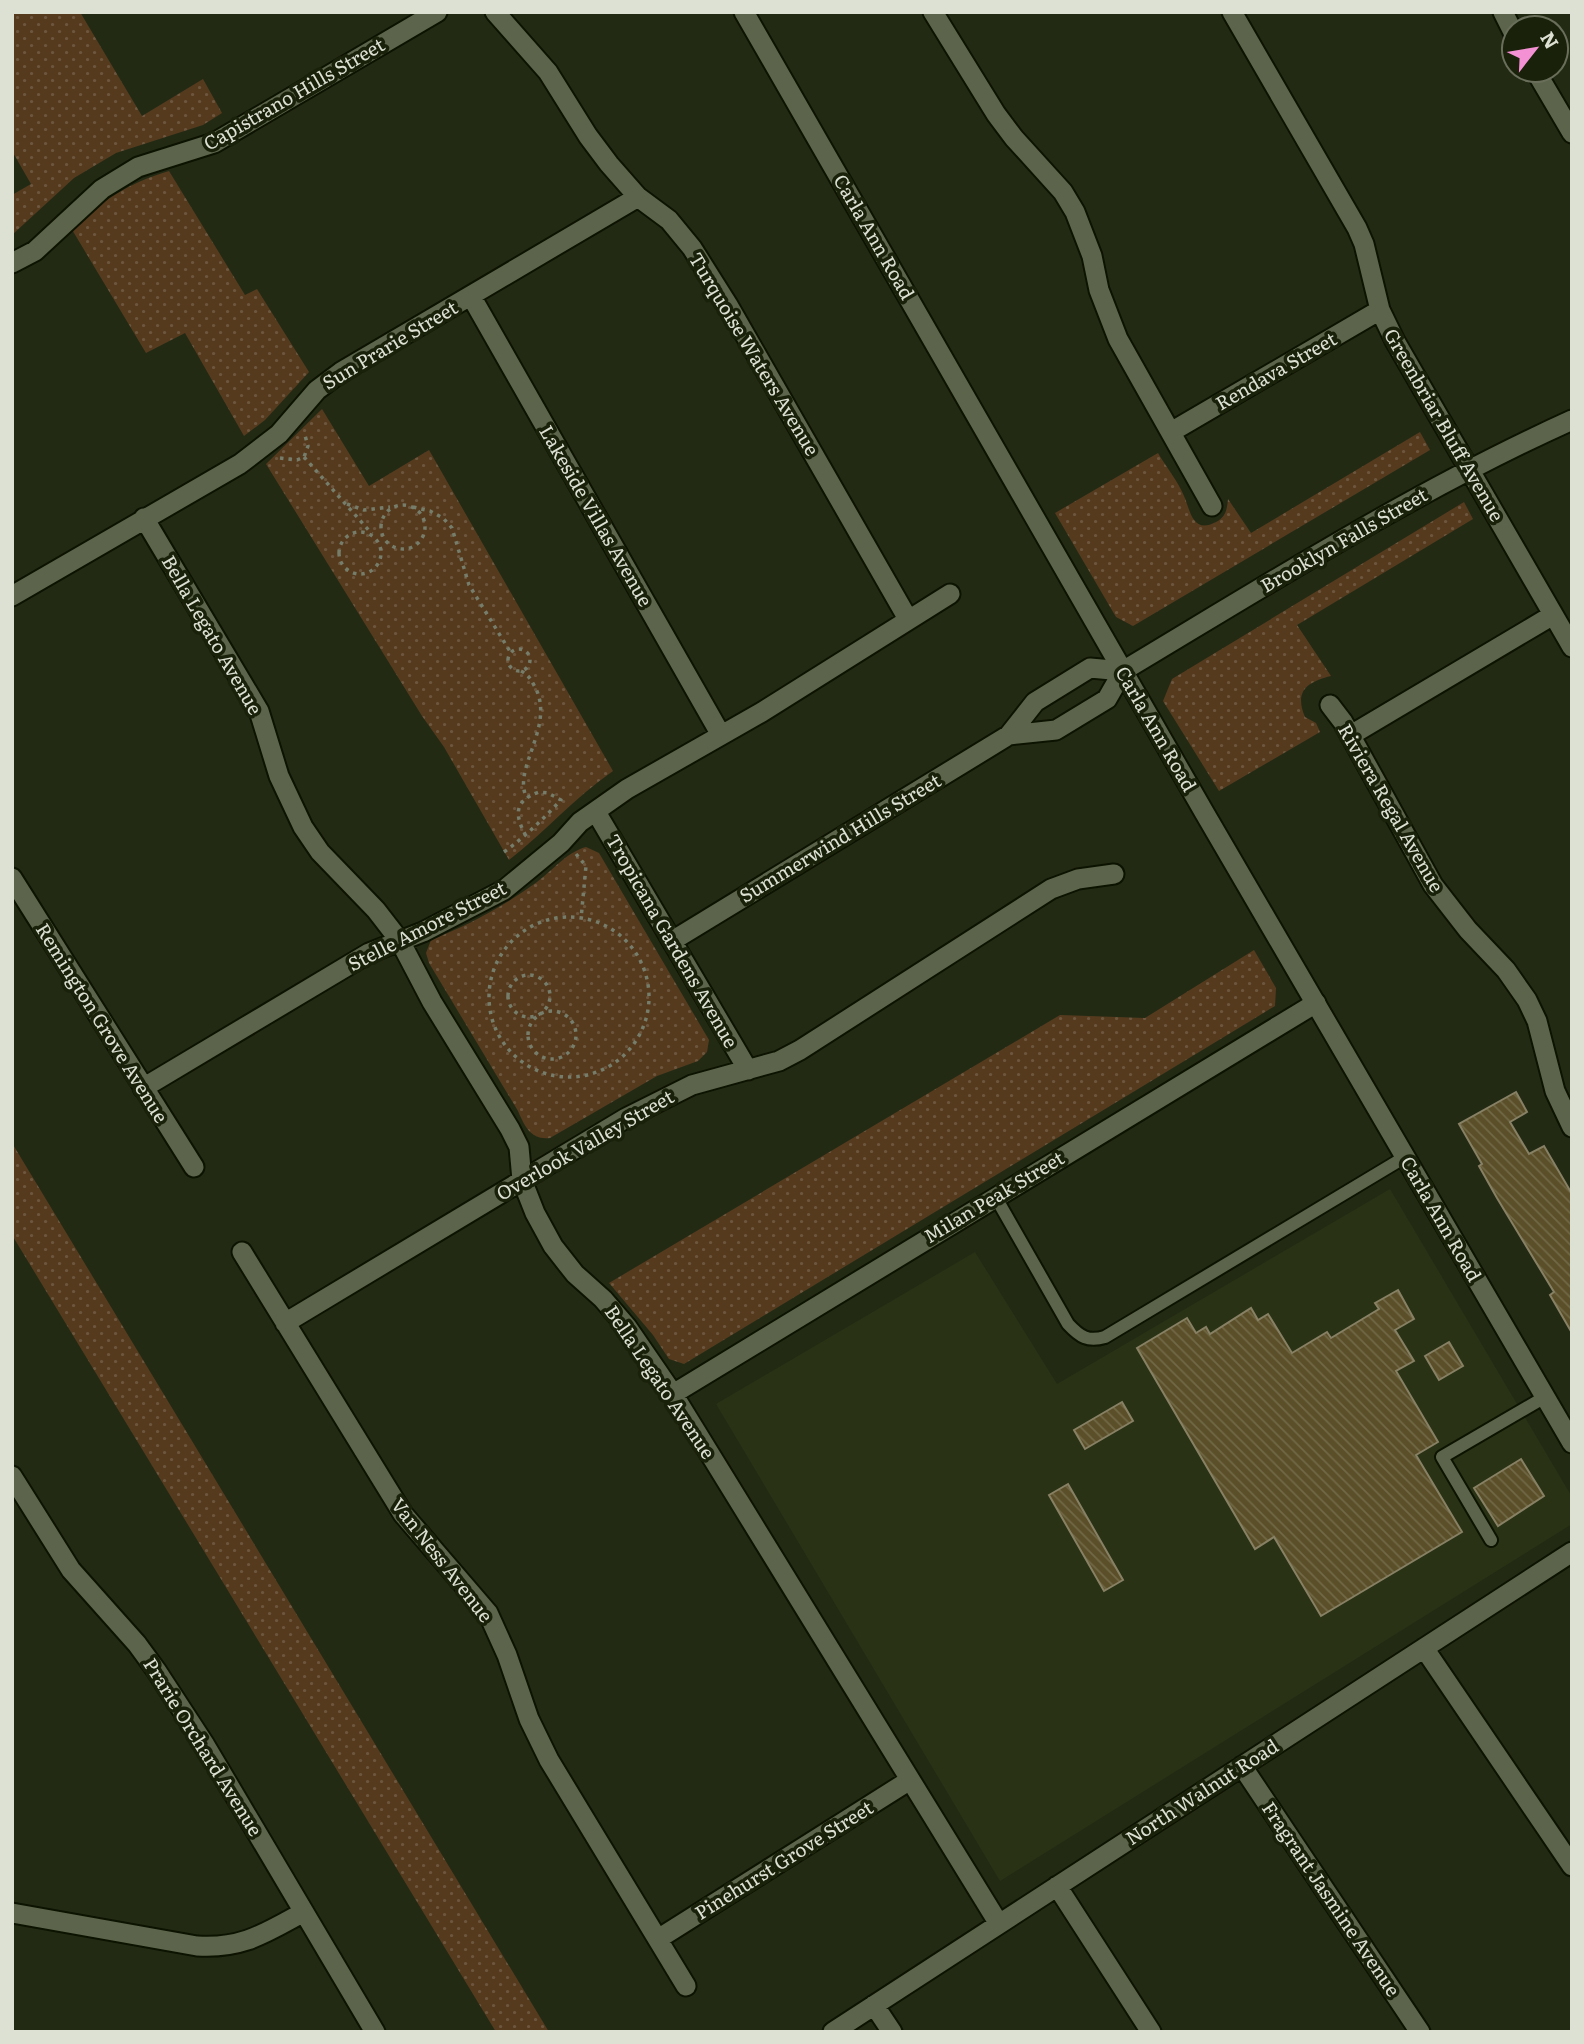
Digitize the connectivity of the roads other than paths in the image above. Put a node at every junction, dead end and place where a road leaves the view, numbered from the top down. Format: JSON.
{"nodes":[{"id":1,"x":437,"y":12,"type":"edge"},
{"id":2,"x":495,"y":12,"type":"edge"},
{"id":3,"x":744,"y":12,"type":"edge"},
{"id":4,"x":933,"y":12,"type":"edge"},
{"id":5,"x":1232,"y":12,"type":"edge"},
{"id":6,"x":1543,"y":84,"type":"edge"},
{"id":7,"x":1572,"y":133,"type":"edge"},
{"id":8,"x":638,"y":197,"type":"junction"},
{"id":9,"x":12,"y":263,"type":"edge"},
{"id":10,"x":471,"y":296,"type":"junction"},
{"id":11,"x":1380,"y":310,"type":"junction"},
{"id":12,"x":1572,"y":420,"type":"edge"},
{"id":13,"x":1171,"y":432,"type":"junction"},
{"id":14,"x":1468,"y":469,"type":"junction"},
{"id":15,"x":1212,"y":506,"type":"dead end"},
{"id":16,"x":144,"y":519,"type":"junction"},
{"id":17,"x":950,"y":594,"type":"dead end"},
{"id":18,"x":12,"y":596,"type":"edge"},
{"id":19,"x":1553,"y":615,"type":"junction"},
{"id":20,"x":908,"y":619,"type":"junction"},
{"id":21,"x":1572,"y":647,"type":"edge"},
{"id":22,"x":1123,"y":671,"type":"junction"},
{"id":23,"x":1330,"y":705,"type":"dead end"},
{"id":24,"x":721,"y":735,"type":"junction"},
{"id":25,"x":1009,"y":735,"type":"junction"},
{"id":26,"x":1350,"y":735,"type":"junction"},
{"id":27,"x":588,"y":817,"type":"junction"},
{"id":28,"x":1114,"y":874,"type":"dead end"},
{"id":29,"x":12,"y":878,"type":"edge"},
{"id":30,"x":400,"y":941,"type":"junction"},
{"id":31,"x":672,"y":941,"type":"junction"},
{"id":32,"x":1316,"y":1003,"type":"junction"},
{"id":33,"x":748,"y":1070,"type":"junction"},
{"id":34,"x":143,"y":1088,"type":"junction"},
{"id":35,"x":1572,"y":1127,"type":"edge"},
{"id":36,"x":1405,"y":1157,"type":"junction"},
{"id":37,"x":194,"y":1167,"type":"dead end"},
{"id":38,"x":522,"y":1180,"type":"junction"},
{"id":39,"x":995,"y":1196,"type":"junction"},
{"id":40,"x":242,"y":1252,"type":"dead end"},
{"id":41,"x":285,"y":1323,"type":"junction"},
{"id":42,"x":673,"y":1394,"type":"junction"},
{"id":43,"x":1545,"y":1397,"type":"junction"},
{"id":44,"x":1572,"y":1443,"type":"edge"},
{"id":45,"x":12,"y":1476,"type":"edge"},
{"id":46,"x":1491,"y":1540,"type":"dead end"},
{"id":47,"x":1572,"y":1552,"type":"edge"},
{"id":48,"x":1424,"y":1648,"type":"junction"},
{"id":49,"x":1242,"y":1766,"type":"junction"},
{"id":50,"x":910,"y":1780,"type":"junction"},
{"id":51,"x":1572,"y":1866,"type":"edge"},
{"id":52,"x":1057,"y":1886,"type":"junction"},
{"id":53,"x":304,"y":1912,"type":"junction"},
{"id":54,"x":12,"y":1913,"type":"edge"},
{"id":55,"x":999,"y":1924,"type":"junction"},
{"id":56,"x":658,"y":1939,"type":"junction"},
{"id":57,"x":686,"y":1986,"type":"dead end"},
{"id":58,"x":874,"y":2005,"type":"junction"},
{"id":59,"x":375,"y":2032,"type":"edge"},
{"id":60,"x":833,"y":2032,"type":"edge"},
{"id":61,"x":892,"y":2032,"type":"edge"},
{"id":62,"x":1151,"y":2032,"type":"edge"},
{"id":63,"x":1420,"y":2032,"type":"edge"}],
"edges":[{"from":1,"to":9,"type":"street","name":"Capistrano Hills Street"},
{"from":2,"to":8,"type":"street","name":"Turquoise Waters Avenue"},
{"from":3,"to":22,"type":"street","name":"Carla Ann Road"},
{"from":4,"to":13,"type":"street"},
{"from":5,"to":11,"type":"street","name":"Greenbriar Bluff Avenue"},
{"from":6,"to":7,"type":"street"},
{"from":8,"to":10,"type":"street","name":"Sun Prarie Street"},
{"from":8,"to":20,"type":"street","name":"Turquoise Waters Avenue"},
{"from":10,"to":16,"type":"street","name":"Sun Prarie Street"},
{"from":10,"to":24,"type":"street","name":"Lakeside Villas Avenue"},
{"from":11,"to":13,"type":"street","name":"Rendava Street"},
{"from":11,"to":14,"type":"street","name":"Greenbriar Bluff Avenue"},
{"from":12,"to":14,"type":"street","name":"Brooklyn Falls Street"},
{"from":13,"to":15,"type":"street"},
{"from":14,"to":19,"type":"street","name":"Greenbriar Bluff Avenue"},
{"from":14,"to":22,"type":"street","name":"Brooklyn Falls Street"},
{"from":16,"to":18,"type":"street","name":"Sun Prarie Street"},
{"from":16,"to":30,"type":"street","name":"Bella Legato Avenue"},
{"from":17,"to":20,"type":"street","name":"Stelle Amore Street"},
{"from":19,"to":21,"type":"street","name":"Greenbriar Bluff Avenue"},
{"from":19,"to":26,"type":"street"},
{"from":20,"to":24,"type":"street","name":"Stelle Amore Street"},
{"from":22,"to":25,"type":"street","name":"Summerwind Hills Street"},
{"from":22,"to":25,"type":"street","name":"Summerwind Hills Street"},
{"from":22,"to":32,"type":"street","name":"Carla Ann Road"},
{"from":23,"to":26,"type":"street","name":"Riviera Regal Avenue"},
{"from":24,"to":27,"type":"street","name":"Stelle Amore Street"},
{"from":25,"to":31,"type":"street","name":"Summerwind Hills Street"},
{"from":26,"to":35,"type":"street","name":"Riviera Regal Avenue"},
{"from":27,"to":30,"type":"street","name":"Stelle Amore Street"},
{"from":27,"to":31,"type":"street","name":"Tropicana Gardens Avenue"},
{"from":28,"to":33,"type":"street","name":"Overlook Valley Street"},
{"from":29,"to":34,"type":"street","name":"Remington Grove Avenue"},
{"from":30,"to":34,"type":"street","name":"Stelle Amore Street"},
{"from":30,"to":38,"type":"street","name":"Bella Legato Avenue"},
{"from":31,"to":33,"type":"street","name":"Tropicana Gardens Avenue"},
{"from":32,"to":36,"type":"street","name":"Carla Ann Road"},
{"from":32,"to":39,"type":"street","name":"Milan Peak Street"},
{"from":33,"to":38,"type":"street","name":"Overlook Valley Street"},
{"from":34,"to":37,"type":"street","name":"Remington Grove Avenue"},
{"from":36,"to":39,"type":"lane"},
{"from":36,"to":43,"type":"street","name":"Carla Ann Road"},
{"from":38,"to":41,"type":"street","name":"Overlook Valley Street"},
{"from":38,"to":42,"type":"street","name":"Bella Legato Avenue"},
{"from":39,"to":42,"type":"street","name":"Milan Peak Street"},
{"from":40,"to":41,"type":"street","name":"Van Ness Avenue"},
{"from":41,"to":56,"type":"street","name":"Van Ness Avenue"},
{"from":42,"to":50,"type":"street","name":"Bella Legato Avenue"},
{"from":43,"to":44,"type":"street","name":"Carla Ann Road"},
{"from":43,"to":46,"type":"lane"},
{"from":45,"to":53,"type":"street","name":"Prarie Orchard Avenue"},
{"from":47,"to":48,"type":"street","name":"North Walnut Road"},
{"from":48,"to":49,"type":"street","name":"North Walnut Road"},
{"from":48,"to":51,"type":"street"},
{"from":49,"to":52,"type":"street","name":"North Walnut Road"},
{"from":49,"to":63,"type":"street","name":"Fragrant Jasmine Avenue"},
{"from":50,"to":55,"type":"street","name":"Bella Legato Avenue"},
{"from":50,"to":56,"type":"street","name":"Pinehurst Grove Street"},
{"from":52,"to":55,"type":"street","name":"North Walnut Road"},
{"from":52,"to":62,"type":"street"},
{"from":53,"to":54,"type":"street"},
{"from":53,"to":59,"type":"street","name":"Prarie Orchard Avenue"},
{"from":55,"to":58,"type":"street","name":"North Walnut Road"},
{"from":56,"to":57,"type":"street","name":"Van Ness Avenue"},
{"from":58,"to":60,"type":"street","name":"North Walnut Road"},
{"from":58,"to":61,"type":"street"}]}
